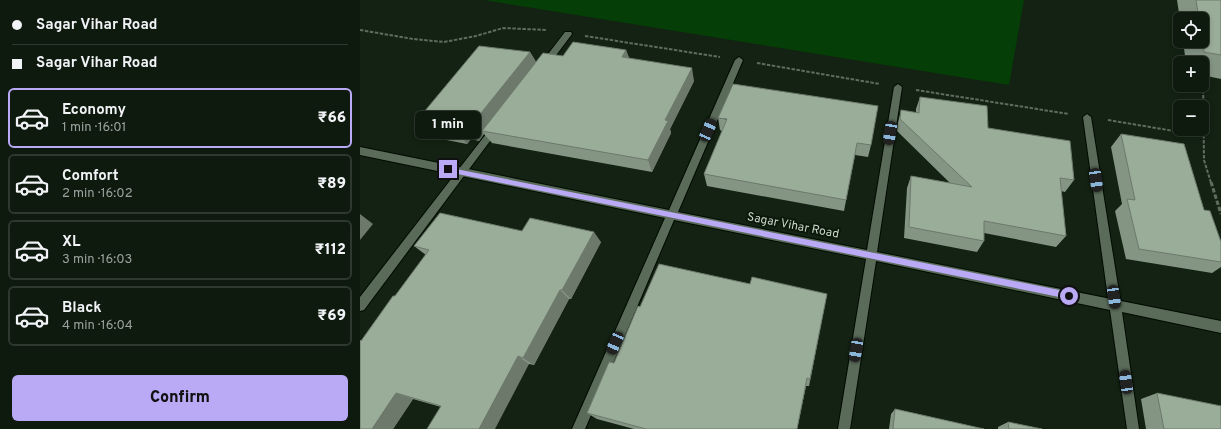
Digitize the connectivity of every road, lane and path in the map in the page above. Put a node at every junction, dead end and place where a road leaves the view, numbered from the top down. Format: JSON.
{"nodes":[{"id":1,"x":360,"y":30,"type":"edge"},
{"id":2,"x":568,"y":34,"type":"junction"},
{"id":3,"x":739,"y":60,"type":"junction"},
{"id":4,"x":540,"y":70,"type":"edge"},
{"id":5,"x":898,"y":87,"type":"junction"},
{"id":6,"x":1087,"y":117,"type":"junction"},
{"id":7,"x":503,"y":119,"type":"edge"},
{"id":8,"x":1173,"y":131,"type":"edge"},
{"id":9,"x":1204,"y":136,"type":"edge"},
{"id":10,"x":360,"y":151,"type":"edge"},
{"id":11,"x":462,"y":172,"type":"junction"},
{"id":12,"x":1221,"y":214,"type":"edge"},
{"id":13,"x":671,"y":215,"type":"junction"},
{"id":14,"x":871,"y":255,"type":"junction"},
{"id":15,"x":1115,"y":305,"type":"junction"},
{"id":16,"x":360,"y":306,"type":"edge"},
{"id":17,"x":1221,"y":327,"type":"edge"},
{"id":18,"x":578,"y":429,"type":"edge"},
{"id":19,"x":844,"y":429,"type":"edge"},
{"id":20,"x":1133,"y":429,"type":"edge"}],
"edges":[{"from":1,"to":2,"type":"path"},
{"from":2,"to":3,"type":"path"},
{"from":2,"to":4,"type":"street"},
{"from":3,"to":5,"type":"path"},
{"from":3,"to":13,"type":"street"},
{"from":5,"to":6,"type":"path"},
{"from":5,"to":14,"type":"street"},
{"from":6,"to":8,"type":"path"},
{"from":6,"to":15,"type":"street"},
{"from":7,"to":11,"type":"street"},
{"from":9,"to":12,"type":"path"},
{"from":10,"to":11,"type":"street","name":"Sagar Vihar Road"},
{"from":11,"to":13,"type":"street","name":"Sagar Vihar Road"},
{"from":11,"to":16,"type":"street"},
{"from":13,"to":14,"type":"street","name":"Sagar Vihar Road"},
{"from":13,"to":18,"type":"street"},
{"from":14,"to":15,"type":"street","name":"Sagar Vihar Road"},
{"from":14,"to":19,"type":"street"},
{"from":15,"to":17,"type":"street","name":"Sagar Vihar Road"},
{"from":15,"to":20,"type":"street"}]}
